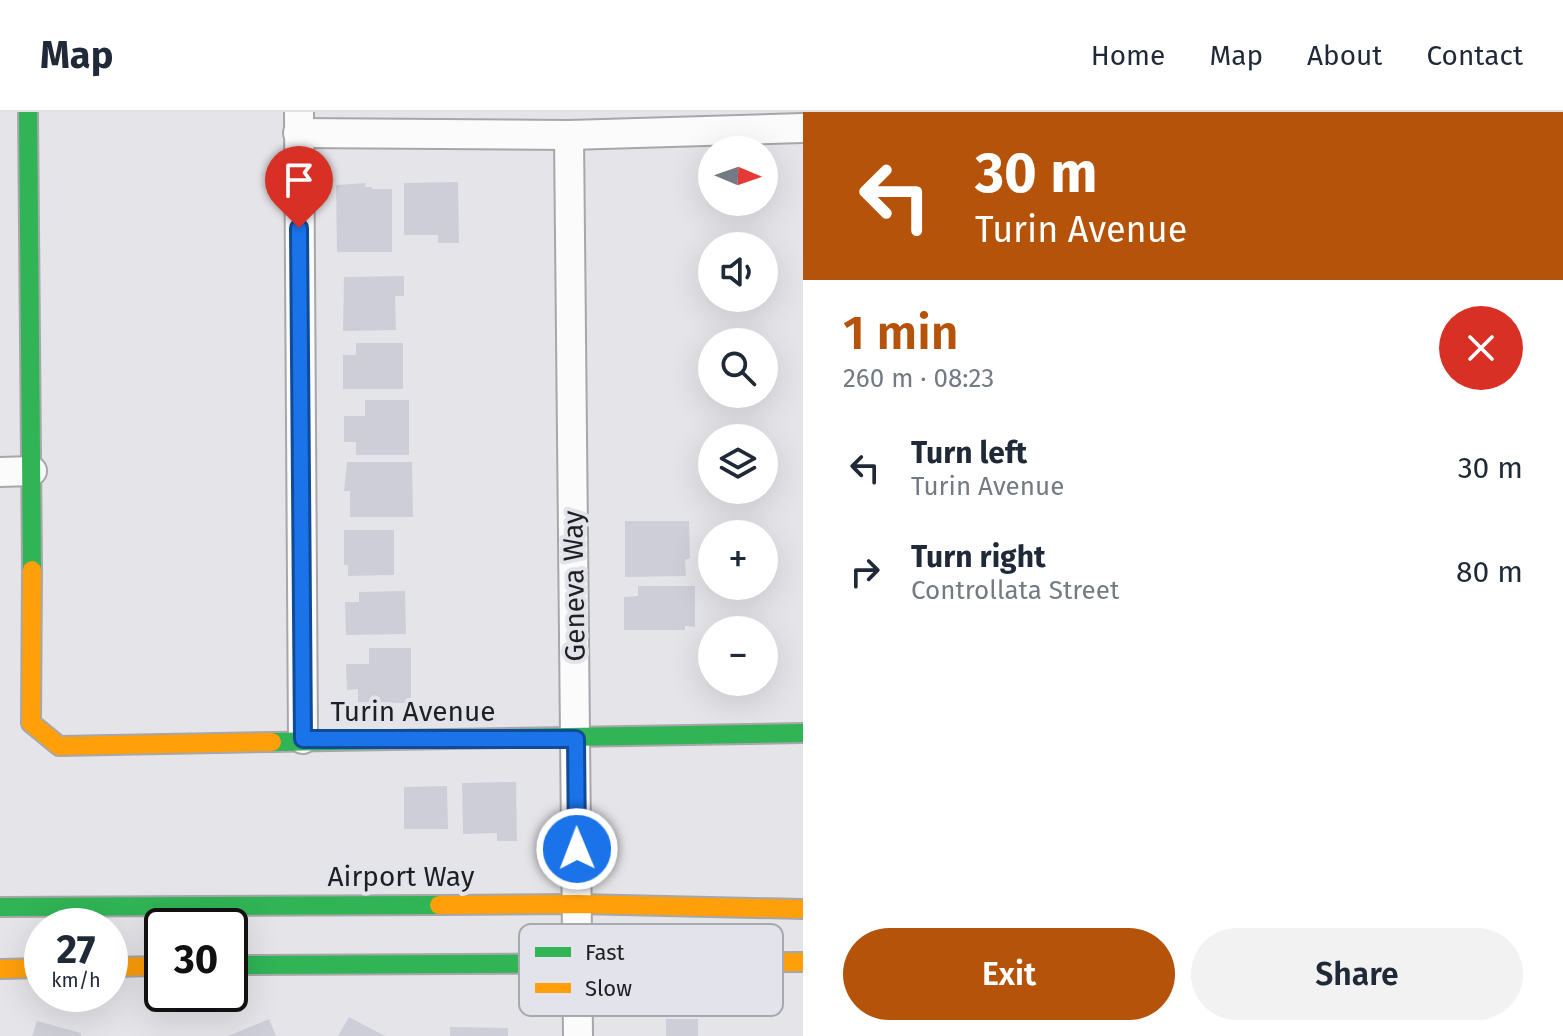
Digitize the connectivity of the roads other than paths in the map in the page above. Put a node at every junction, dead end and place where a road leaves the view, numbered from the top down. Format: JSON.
{"nodes":[{"id":1,"x":28,"y":112,"type":"edge"},
{"id":2,"x":298,"y":122,"type":"edge"},
{"id":3,"x":803,"y":128,"type":"edge"},
{"id":4,"x":569,"y":135,"type":"junction"},
{"id":5,"x":32,"y":471,"type":"junction"},
{"id":6,"x":0,"y":472,"type":"edge"},
{"id":7,"x":803,"y":733,"type":"edge"},
{"id":8,"x":303,"y":739,"type":"junction"},
{"id":9,"x":576,"y":739,"type":"junction"},
{"id":10,"x":578,"y":904,"type":"junction"},
{"id":11,"x":0,"y":907,"type":"edge"},
{"id":12,"x":803,"y":909,"type":"edge"},
{"id":13,"x":578,"y":924,"type":"edge"},
{"id":14,"x":783,"y":962,"type":"edge"},
{"id":15,"x":803,"y":962,"type":"edge"},
{"id":16,"x":519,"y":964,"type":"edge"},
{"id":17,"x":248,"y":965,"type":"edge"},
{"id":18,"x":24,"y":968,"type":"edge"},
{"id":19,"x":0,"y":969,"type":"edge"},
{"id":20,"x":578,"y":1016,"type":"edge"},
{"id":21,"x":578,"y":1036,"type":"edge"}],
"edges":[{"from":1,"to":5,"type":"main road"},
{"from":2,"to":4,"type":"street"},
{"from":2,"to":8,"type":"street"},
{"from":3,"to":4,"type":"street"},
{"from":4,"to":9,"type":"street","name":"Geneva Way"},
{"from":5,"to":6,"type":"street"},
{"from":5,"to":8,"type":"main road","name":"Turin Avenue"},
{"from":7,"to":9,"type":"main road","name":"Turin Avenue"},
{"from":8,"to":9,"type":"main road","name":"Turin Avenue"},
{"from":9,"to":10,"type":"street","name":"Geneva Way"},
{"from":10,"to":11,"type":"main road","name":"Airport Way"},
{"from":10,"to":12,"type":"main road","name":"Airport Way"},
{"from":10,"to":13,"type":"street","name":"Geneva Way"},
{"from":14,"to":15,"type":"main road"},
{"from":16,"to":17,"type":"main road"},
{"from":18,"to":19,"type":"main road"},
{"from":20,"to":21,"type":"street","name":"Geneva Way"}]}
